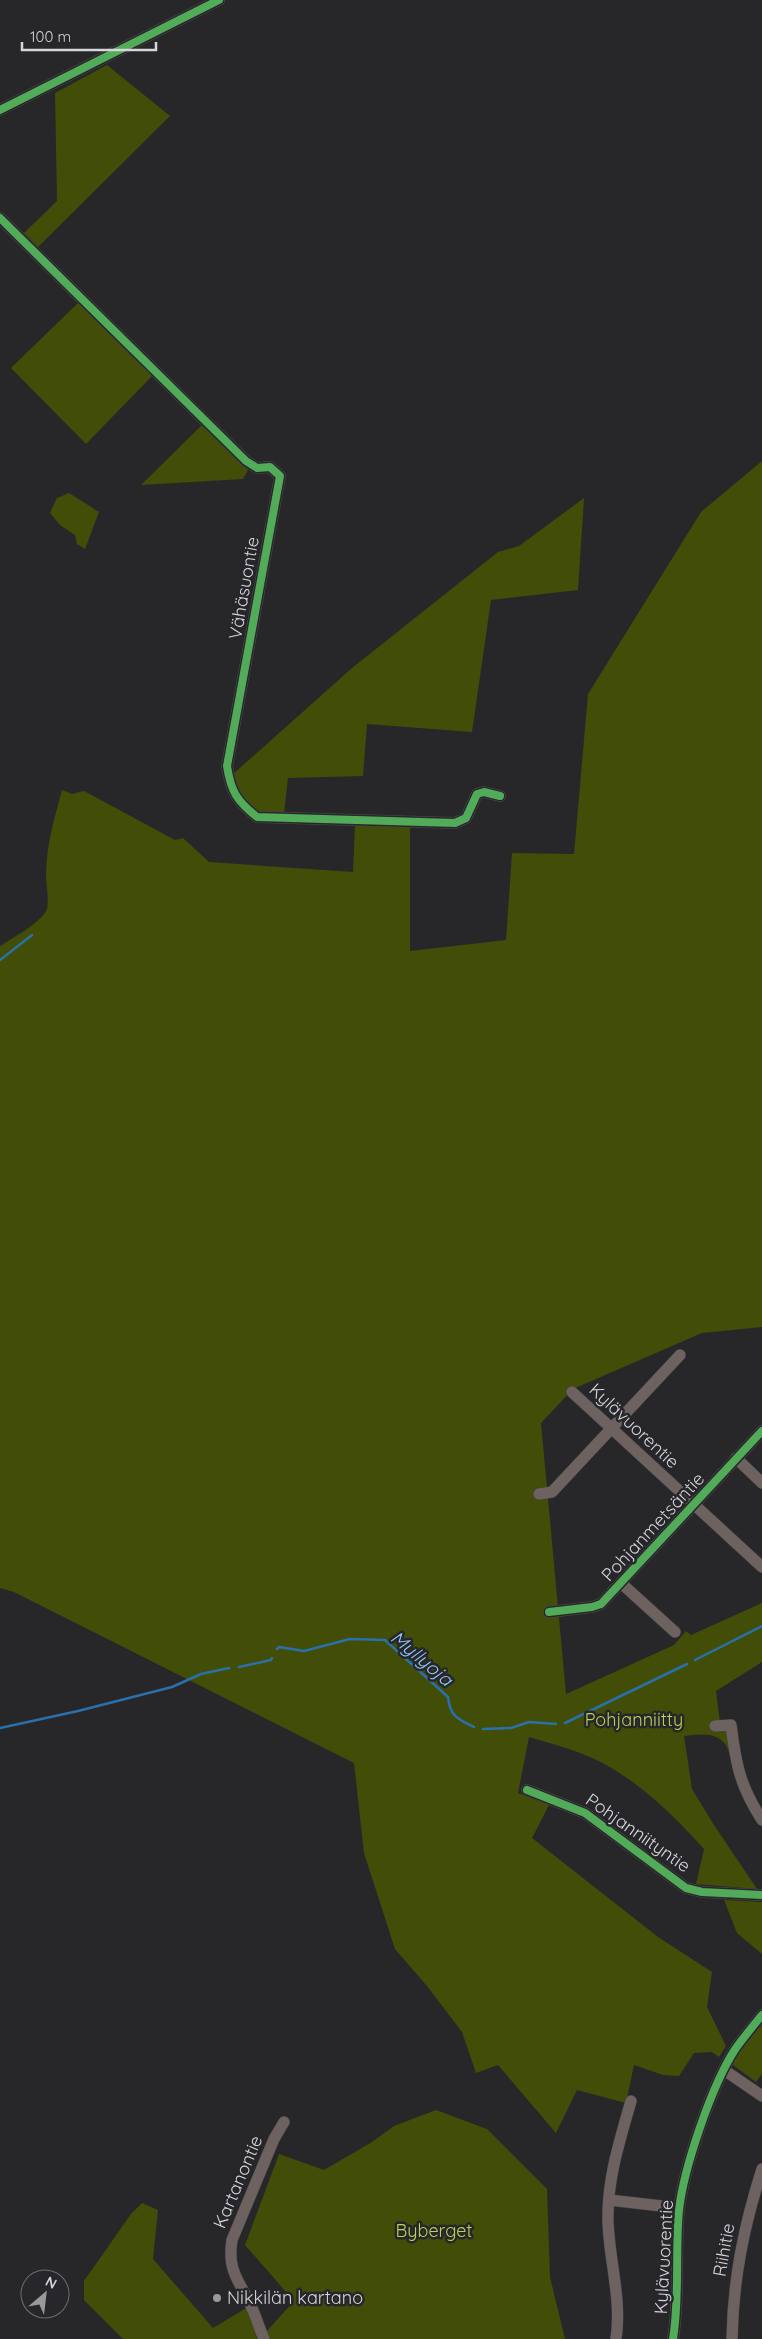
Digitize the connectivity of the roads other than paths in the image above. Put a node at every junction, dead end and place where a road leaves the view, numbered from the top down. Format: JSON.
{"nodes":[{"id":1,"x":220,"y":0,"type":"edge"},
{"id":2,"x":0,"y":110,"type":"edge"},
{"id":3,"x":0,"y":218,"type":"edge"},
{"id":4,"x":500,"y":796,"type":"dead end"},
{"id":5,"x":680,"y":1355,"type":"dead end"},
{"id":6,"x":572,"y":1392,"type":"dead end"},
{"id":7,"x":612,"y":1428,"type":"junction"},
{"id":8,"x":762,"y":1431,"type":"edge"},
{"id":9,"x":736,"y":1458,"type":"junction"},
{"id":10,"x":762,"y":1483,"type":"edge"},
{"id":11,"x":539,"y":1494,"type":"dead end"},
{"id":12,"x":694,"y":1506,"type":"junction"},
{"id":13,"x":762,"y":1567,"type":"edge"},
{"id":14,"x":622,"y":1583,"type":"junction"},
{"id":15,"x":549,"y":1612,"type":"dead end"},
{"id":16,"x":675,"y":1632,"type":"dead end"},
{"id":17,"x":715,"y":1726,"type":"dead end"},
{"id":18,"x":527,"y":1790,"type":"dead end"},
{"id":19,"x":762,"y":1820,"type":"edge"},
{"id":20,"x":762,"y":1895,"type":"edge"},
{"id":21,"x":762,"y":2015,"type":"edge"},
{"id":22,"x":724,"y":2070,"type":"junction"},
{"id":23,"x":762,"y":2096,"type":"edge"},
{"id":24,"x":631,"y":2100,"type":"dead end"},
{"id":25,"x":284,"y":2122,"type":"dead end"},
{"id":26,"x":762,"y":2169,"type":"edge"},
{"id":27,"x":608,"y":2200,"type":"junction"},
{"id":28,"x":680,"y":2208,"type":"junction"},
{"id":29,"x":264,"y":2339,"type":"edge"},
{"id":30,"x":616,"y":2339,"type":"edge"},
{"id":31,"x":673,"y":2339,"type":"edge"},
{"id":32,"x":732,"y":2339,"type":"edge"}],
"edges":[{"from":1,"to":2,"type":"street"},
{"from":3,"to":4,"type":"street","name":"Vähäsuontie"},
{"from":5,"to":7,"type":"street"},
{"from":6,"to":7,"type":"street","name":"Kylävuorentie"},
{"from":7,"to":11,"type":"street"},
{"from":7,"to":12,"type":"street","name":"Kylävuorentie"},
{"from":8,"to":9,"type":"street","name":"Pohjanmetsäntie"},
{"from":9,"to":10,"type":"street"},
{"from":9,"to":12,"type":"street","name":"Pohjanmetsäntie"},
{"from":12,"to":13,"type":"street","name":"Kylävuorentie"},
{"from":12,"to":14,"type":"street","name":"Pohjanmetsäntie"},
{"from":14,"to":15,"type":"street","name":"Pohjanmetsäntie"},
{"from":14,"to":16,"type":"street"},
{"from":17,"to":19,"type":"street"},
{"from":18,"to":20,"type":"street","name":"Pohjanniityntie"},
{"from":21,"to":22,"type":"street","name":"Kylävuorentie"},
{"from":22,"to":23,"type":"street"},
{"from":22,"to":28,"type":"street","name":"Kylävuorentie"},
{"from":24,"to":27,"type":"street"},
{"from":25,"to":29,"type":"street","name":"Kartanontie"},
{"from":26,"to":32,"type":"street","name":"Riihitie"},
{"from":27,"to":28,"type":"street"},
{"from":27,"to":30,"type":"street"},
{"from":28,"to":31,"type":"street","name":"Kylävuorentie"}]}
